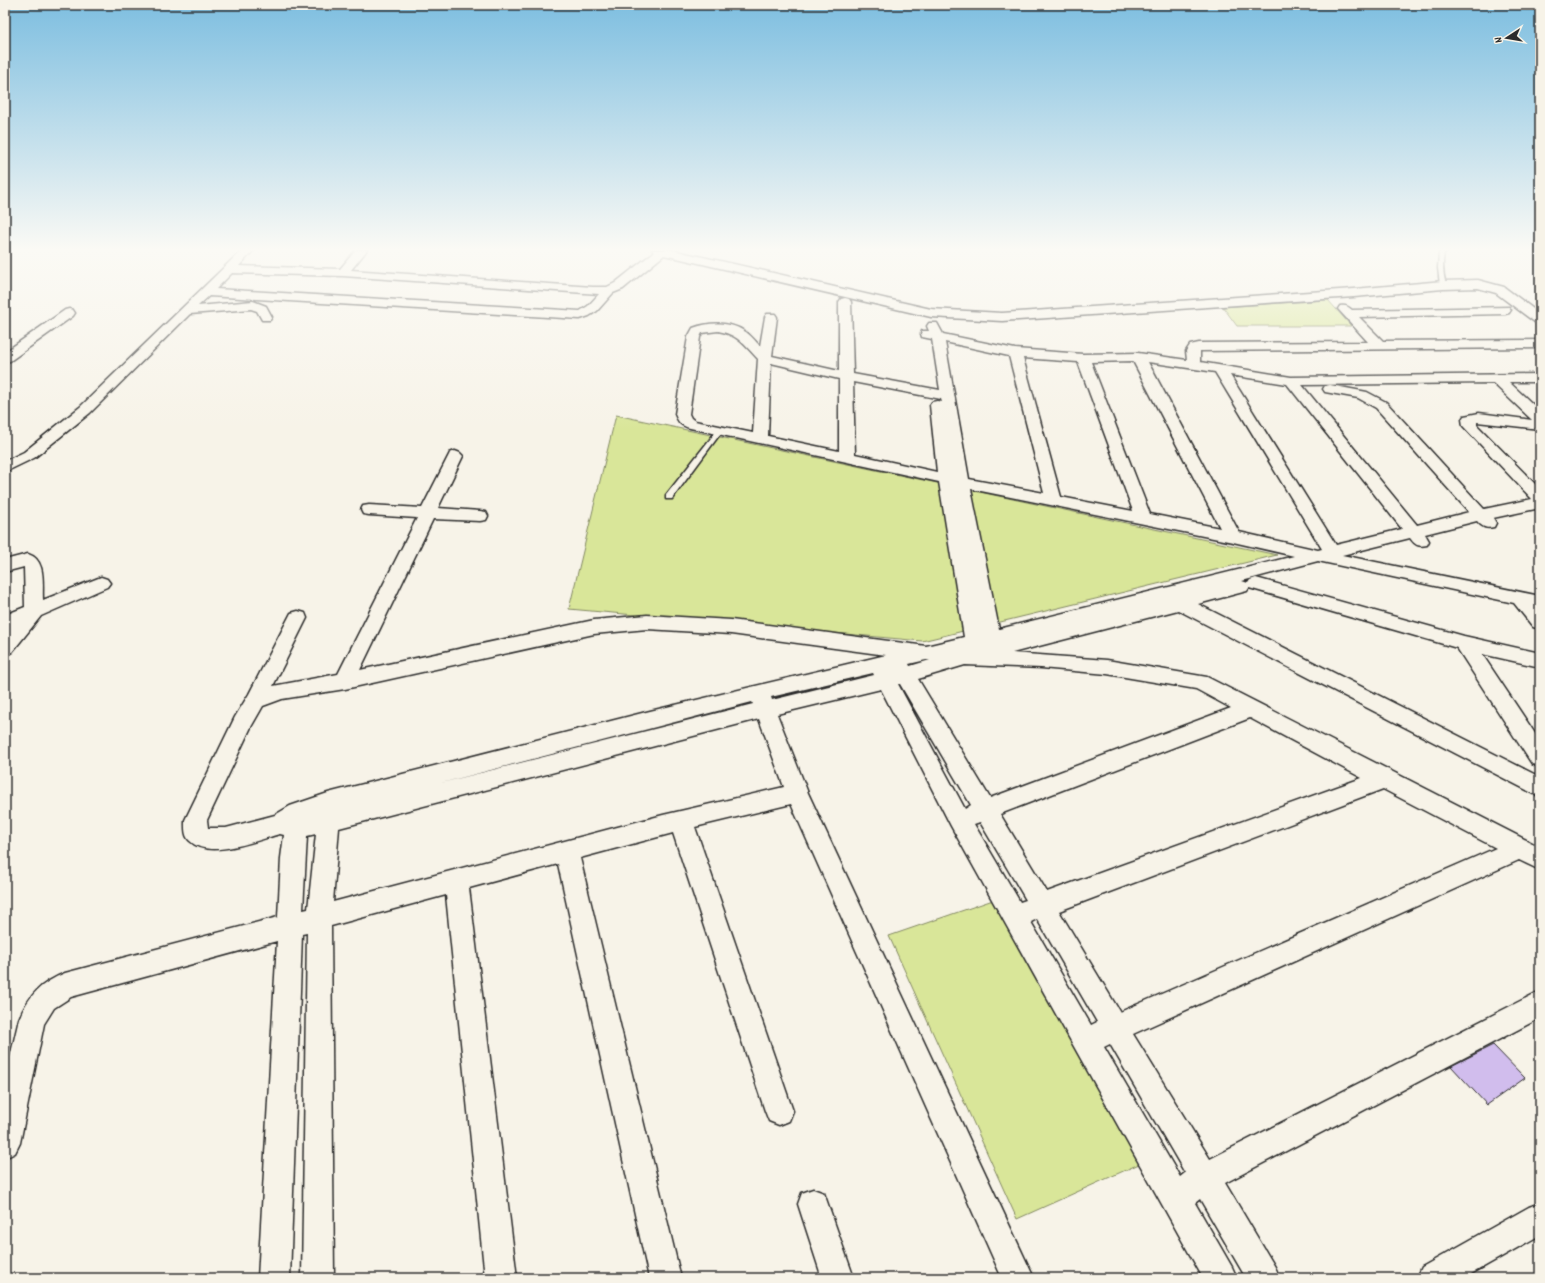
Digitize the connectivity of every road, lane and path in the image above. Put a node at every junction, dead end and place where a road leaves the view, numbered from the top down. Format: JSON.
{"nodes":[{"id":1,"x":202,"y":310,"type":"edge"},
{"id":2,"x":262,"y":310,"type":"edge"},
{"id":3,"x":502,"y":310,"type":"edge"},
{"id":4,"x":592,"y":310,"type":"edge"},
{"id":5,"x":845,"y":310,"type":"edge"},
{"id":6,"x":918,"y":310,"type":"edge"},
{"id":7,"x":1109,"y":310,"type":"edge"},
{"id":8,"x":1505,"y":310,"type":"dead end"},
{"id":9,"x":1526,"y":310,"type":"edge"},
{"id":10,"x":187,"y":311,"type":"joint"},
{"id":11,"x":69,"y":312,"type":"dead end"},
{"id":12,"x":932,"y":313,"type":"junction"},
{"id":13,"x":266,"y":317,"type":"dead end"},
{"id":14,"x":771,"y":317,"type":"dead end"},
{"id":15,"x":1540,"y":320,"type":"edge"},
{"id":16,"x":933,"y":333,"type":"junction"},
{"id":17,"x":1540,"y":344,"type":"edge"},
{"id":18,"x":1379,"y":345,"type":"junction"},
{"id":19,"x":5,"y":347,"type":"edge"},
{"id":20,"x":20,"y":347,"type":"junction"},
{"id":21,"x":1016,"y":353,"type":"junction"},
{"id":22,"x":1138,"y":357,"type":"junction"},
{"id":23,"x":5,"y":358,"type":"edge"},
{"id":24,"x":765,"y":358,"type":"junction"},
{"id":25,"x":1083,"y":358,"type":"junction"},
{"id":26,"x":1194,"y":365,"type":"junction"},
{"id":27,"x":1220,"y":368,"type":"junction"},
{"id":28,"x":847,"y":377,"type":"junction"},
{"id":29,"x":1496,"y":378,"type":"junction"},
{"id":30,"x":1540,"y":378,"type":"edge"},
{"id":31,"x":1291,"y":381,"type":"junction"},
{"id":32,"x":941,"y":395,"type":"junction"},
{"id":33,"x":1540,"y":419,"type":"edge"},
{"id":34,"x":1540,"y":425,"type":"edge"},
{"id":35,"x":720,"y":430,"type":"junction"},
{"id":36,"x":760,"y":440,"type":"junction"},
{"id":37,"x":5,"y":453,"type":"edge"},
{"id":38,"x":29,"y":455,"type":"junction"},
{"id":39,"x":455,"y":456,"type":"dead end"},
{"id":40,"x":847,"y":457,"type":"junction"},
{"id":41,"x":5,"y":467,"type":"edge"},
{"id":42,"x":946,"y":478,"type":"junction"},
{"id":43,"x":962,"y":482,"type":"junction"},
{"id":44,"x":670,"y":497,"type":"dead end"},
{"id":45,"x":1054,"y":500,"type":"junction"},
{"id":46,"x":1540,"y":509,"type":"edge"},
{"id":47,"x":369,"y":510,"type":"dead end"},
{"id":48,"x":427,"y":513,"type":"junction"},
{"id":49,"x":480,"y":516,"type":"dead end"},
{"id":50,"x":1144,"y":519,"type":"junction"},
{"id":51,"x":1484,"y":520,"type":"junction"},
{"id":52,"x":1233,"y":536,"type":"junction"},
{"id":53,"x":1418,"y":537,"type":"junction"},
{"id":54,"x":1332,"y":556,"type":"junction"},
{"id":55,"x":5,"y":566,"type":"edge"},
{"id":56,"x":101,"y":583,"type":"dead end"},
{"id":57,"x":1256,"y":584,"type":"junction"},
{"id":58,"x":1521,"y":598,"type":"junction"},
{"id":59,"x":1540,"y":602,"type":"edge"},
{"id":60,"x":1182,"y":604,"type":"junction"},
{"id":61,"x":34,"y":611,"type":"junction"},
{"id":62,"x":298,"y":618,"type":"dead end"},
{"id":63,"x":1540,"y":622,"type":"edge"},
{"id":64,"x":5,"y":623,"type":"edge"},
{"id":65,"x":1464,"y":643,"type":"junction"},
{"id":66,"x":5,"y":647,"type":"edge"},
{"id":67,"x":981,"y":648,"type":"junction"},
{"id":68,"x":924,"y":653,"type":"junction"},
{"id":69,"x":1540,"y":660,"type":"edge"},
{"id":70,"x":891,"y":670,"type":"junction"},
{"id":71,"x":345,"y":681,"type":"junction"},
{"id":72,"x":256,"y":700,"type":"junction"},
{"id":73,"x":762,"y":700,"type":"junction"},
{"id":74,"x":1251,"y":709,"type":"junction"},
{"id":75,"x":1540,"y":758,"type":"edge"},
{"id":76,"x":1384,"y":779,"type":"junction"},
{"id":77,"x":1540,"y":788,"type":"edge"},
{"id":78,"x":797,"y":793,"type":"junction"},
{"id":79,"x":984,"y":810,"type":"junction"},
{"id":80,"x":328,"y":812,"type":"junction"},
{"id":81,"x":959,"y":819,"type":"junction"},
{"id":82,"x":681,"y":821,"type":"junction"},
{"id":83,"x":292,"y":822,"type":"junction"},
{"id":84,"x":567,"y":851,"type":"junction"},
{"id":85,"x":1530,"y":854,"type":"edge"},
{"id":86,"x":456,"y":880,"type":"junction"},
{"id":87,"x":1042,"y":906,"type":"junction"},
{"id":88,"x":1015,"y":916,"type":"junction"},
{"id":89,"x":319,"y":919,"type":"junction"},
{"id":90,"x":291,"y":924,"type":"junction"},
{"id":91,"x":1540,"y":1004,"type":"edge"},
{"id":92,"x":1115,"y":1029,"type":"junction"},
{"id":93,"x":1086,"y":1042,"type":"junction"},
{"id":94,"x":779,"y":1111,"type":"dead end"},
{"id":95,"x":5,"y":1143,"type":"edge"},
{"id":96,"x":1204,"y":1178,"type":"junction"},
{"id":97,"x":1176,"y":1199,"type":"junction"},
{"id":98,"x":813,"y":1204,"type":"dead end"},
{"id":99,"x":1540,"y":1218,"type":"edge"},
{"id":100,"x":274,"y":1278,"type":"edge"},
{"id":101,"x":318,"y":1278,"type":"edge"},
{"id":102,"x":501,"y":1278,"type":"edge"},
{"id":103,"x":665,"y":1278,"type":"edge"},
{"id":104,"x":838,"y":1278,"type":"edge"},
{"id":105,"x":1018,"y":1278,"type":"edge"},
{"id":106,"x":1221,"y":1278,"type":"edge"},
{"id":107,"x":1264,"y":1278,"type":"edge"},
{"id":108,"x":1433,"y":1278,"type":"edge"}],
"edges":[{"from":1,"to":10,"type":"street"},
{"from":2,"to":13,"type":"street"},
{"from":3,"to":4,"type":"street"},
{"from":5,"to":28,"type":"street"},
{"from":6,"to":12,"type":"street"},
{"from":7,"to":12,"type":"street"},
{"from":8,"to":18,"type":"street"},
{"from":9,"to":15,"type":"street"},
{"from":10,"to":38,"type":"street"},
{"from":11,"to":20,"type":"street"},
{"from":12,"to":16,"type":"street"},
{"from":14,"to":24,"type":"street"},
{"from":16,"to":21,"type":"street"},
{"from":16,"to":32,"type":"street"},
{"from":17,"to":18,"type":"street"},
{"from":18,"to":26,"type":"street"},
{"from":19,"to":20,"type":"street"},
{"from":20,"to":23,"type":"street"},
{"from":21,"to":25,"type":"street"},
{"from":21,"to":45,"type":"street"},
{"from":22,"to":25,"type":"street"},
{"from":22,"to":26,"type":"street"},
{"from":22,"to":52,"type":"street"},
{"from":24,"to":28,"type":"street"},
{"from":24,"to":35,"type":"street"},
{"from":24,"to":36,"type":"street"},
{"from":25,"to":50,"type":"street"},
{"from":26,"to":27,"type":"street"},
{"from":27,"to":31,"type":"street"},
{"from":27,"to":54,"type":"street"},
{"from":28,"to":32,"type":"street"},
{"from":28,"to":40,"type":"street"},
{"from":29,"to":30,"type":"street"},
{"from":29,"to":31,"type":"street"},
{"from":29,"to":33,"type":"street"},
{"from":31,"to":51,"type":"street"},
{"from":31,"to":53,"type":"street"},
{"from":32,"to":42,"type":"street"},
{"from":32,"to":43,"type":"street"},
{"from":34,"to":46,"type":"street"},
{"from":35,"to":36,"type":"street"},
{"from":35,"to":44,"type":"lane"},
{"from":36,"to":40,"type":"street"},
{"from":37,"to":38,"type":"street"},
{"from":38,"to":41,"type":"street"},
{"from":39,"to":48,"type":"street"},
{"from":40,"to":42,"type":"street"},
{"from":42,"to":43,"type":"street"},
{"from":42,"to":67,"type":"street"},
{"from":43,"to":45,"type":"street"},
{"from":43,"to":67,"type":"street"},
{"from":45,"to":50,"type":"street"},
{"from":46,"to":51,"type":"street"},
{"from":47,"to":48,"type":"street"},
{"from":48,"to":49,"type":"street"},
{"from":48,"to":71,"type":"street"},
{"from":50,"to":52,"type":"street"},
{"from":51,"to":53,"type":"street"},
{"from":52,"to":54,"type":"street"},
{"from":53,"to":54,"type":"street"},
{"from":54,"to":57,"type":"street"},
{"from":54,"to":58,"type":"street"},
{"from":54,"to":67,"type":"street"},
{"from":55,"to":61,"type":"street"},
{"from":56,"to":61,"type":"street"},
{"from":57,"to":60,"type":"street"},
{"from":57,"to":65,"type":"street"},
{"from":58,"to":59,"type":"street"},
{"from":58,"to":63,"type":"street"},
{"from":60,"to":67,"type":"street"},
{"from":60,"to":77,"type":"street"},
{"from":61,"to":64,"type":"street"},
{"from":61,"to":66,"type":"street"},
{"from":62,"to":72,"type":"street"},
{"from":65,"to":69,"type":"street"},
{"from":65,"to":75,"type":"street"},
{"from":67,"to":68,"type":"street"},
{"from":67,"to":70,"type":"street"},
{"from":67,"to":74,"type":"street"},
{"from":68,"to":70,"type":"street"},
{"from":68,"to":71,"type":"street"},
{"from":70,"to":73,"type":"street"},
{"from":70,"to":79,"type":"street"},
{"from":70,"to":81,"type":"street"},
{"from":71,"to":72,"type":"street"},
{"from":72,"to":83,"type":"street"},
{"from":73,"to":78,"type":"street"},
{"from":73,"to":80,"type":"street"},
{"from":74,"to":76,"type":"street"},
{"from":74,"to":79,"type":"street"},
{"from":76,"to":85,"type":"street"},
{"from":76,"to":87,"type":"street"},
{"from":78,"to":82,"type":"street"},
{"from":78,"to":105,"type":"street"},
{"from":79,"to":81,"type":"street"},
{"from":79,"to":87,"type":"street"},
{"from":80,"to":83,"type":"street"},
{"from":80,"to":89,"type":"street"},
{"from":81,"to":88,"type":"street"},
{"from":82,"to":84,"type":"street"},
{"from":82,"to":94,"type":"street"},
{"from":83,"to":90,"type":"street"},
{"from":84,"to":86,"type":"street"},
{"from":84,"to":103,"type":"street"},
{"from":85,"to":92,"type":"street"},
{"from":86,"to":89,"type":"street"},
{"from":86,"to":102,"type":"street"},
{"from":87,"to":88,"type":"street"},
{"from":87,"to":92,"type":"street"},
{"from":88,"to":93,"type":"street"},
{"from":89,"to":90,"type":"street"},
{"from":89,"to":101,"type":"street"},
{"from":90,"to":95,"type":"street"},
{"from":90,"to":100,"type":"street"},
{"from":91,"to":96,"type":"street"},
{"from":92,"to":93,"type":"street"},
{"from":92,"to":96,"type":"street"},
{"from":93,"to":97,"type":"street"},
{"from":96,"to":97,"type":"street"},
{"from":96,"to":107,"type":"street"},
{"from":97,"to":106,"type":"street"},
{"from":98,"to":104,"type":"street"},
{"from":99,"to":108,"type":"street"}]}
